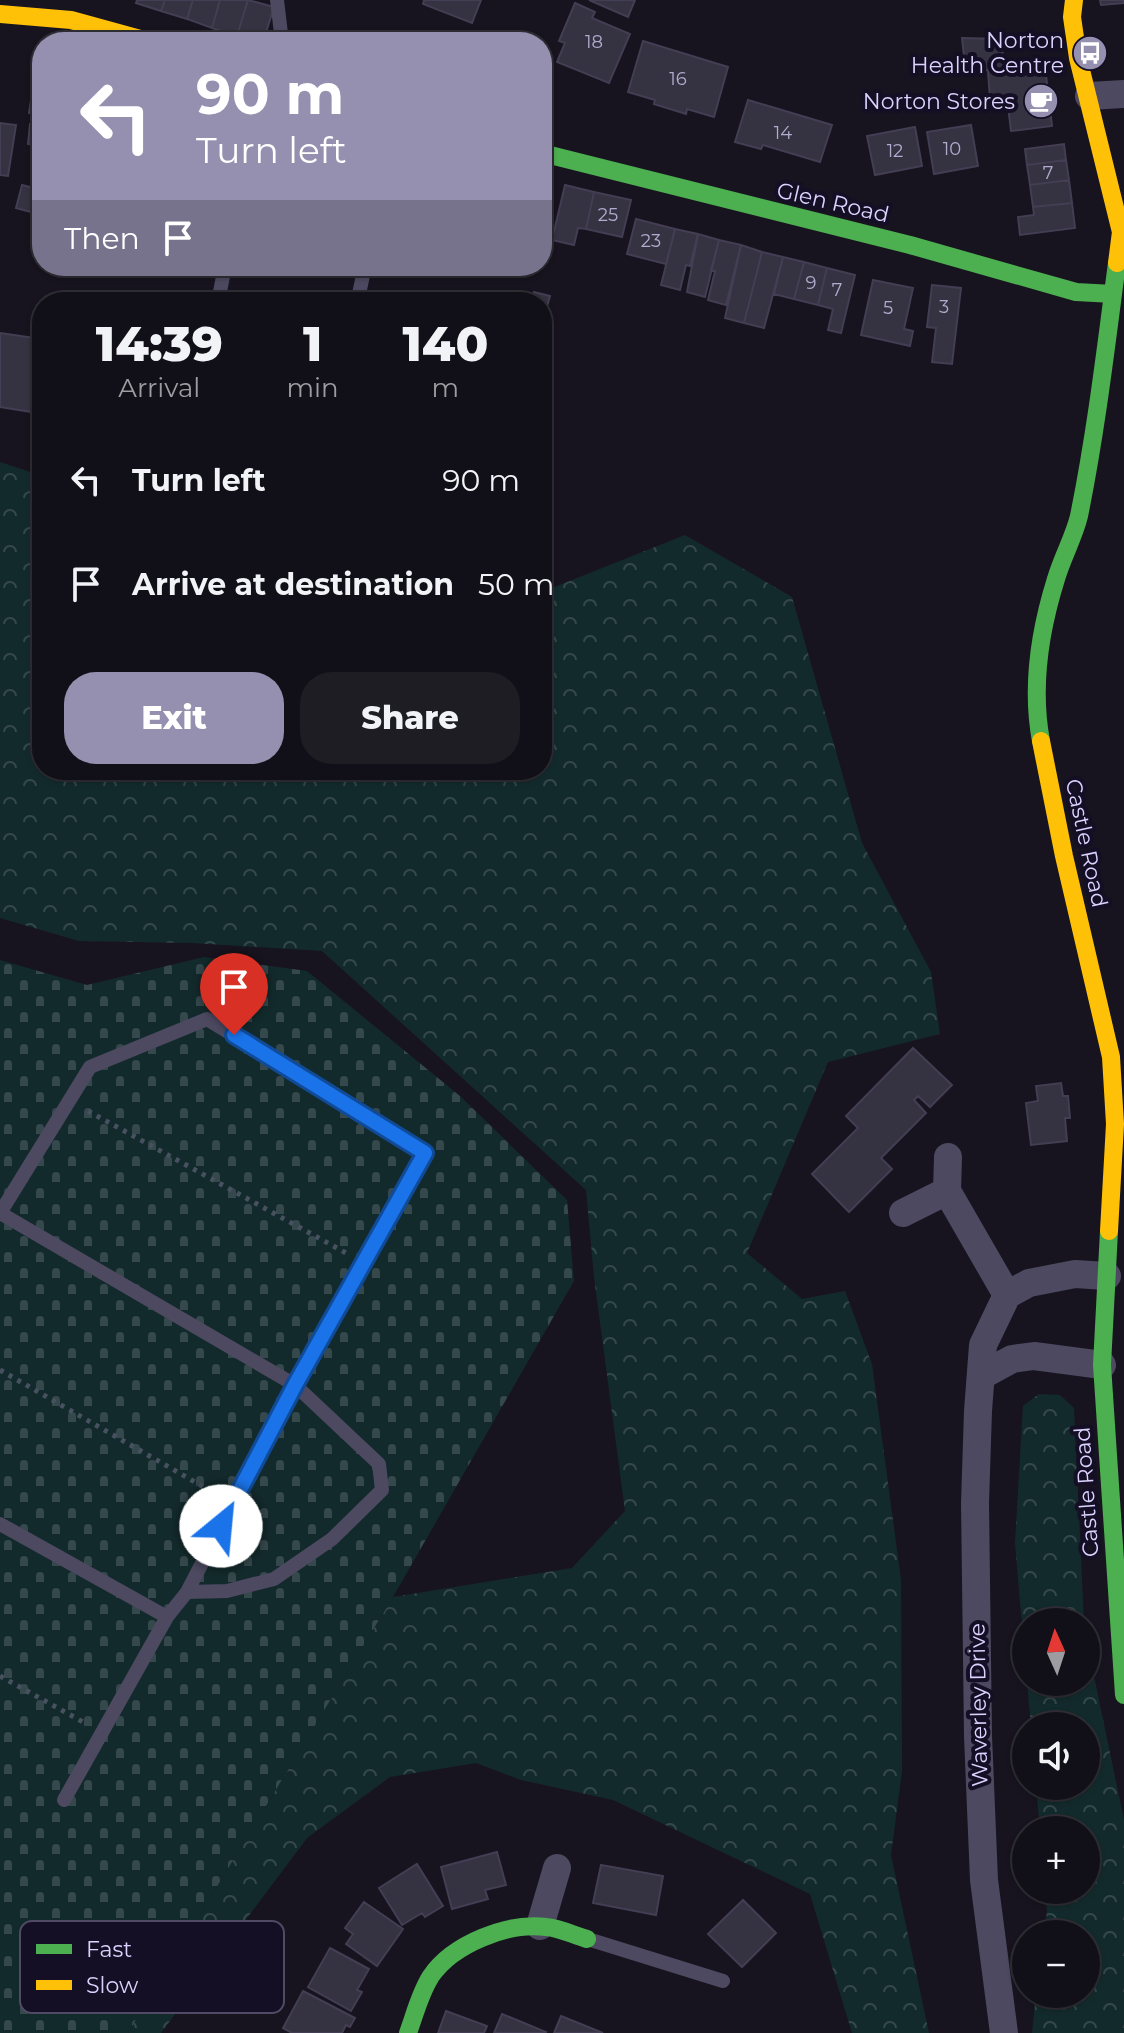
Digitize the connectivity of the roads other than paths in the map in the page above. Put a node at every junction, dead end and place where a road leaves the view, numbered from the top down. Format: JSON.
{"nodes":[{"id":1,"x":277,"y":0,"type":"edge"},
{"id":2,"x":1074,"y":0,"type":"edge"},
{"id":3,"x":0,"y":14,"type":"edge"},
{"id":4,"x":115,"y":32,"type":"edge"},
{"id":5,"x":281,"y":32,"type":"edge"},
{"id":6,"x":1124,"y":94,"type":"edge"},
{"id":7,"x":1089,"y":96,"type":"junction"},
{"id":8,"x":552,"y":156,"type":"edge"},
{"id":9,"x":1123,"y":232,"type":"edge"},
{"id":10,"x":1113,"y":294,"type":"junction"},
{"id":11,"x":1120,"y":1123,"type":"edge"},
{"id":12,"x":948,"y":1157,"type":"dead end"},
{"id":13,"x":947,"y":1191,"type":"junction"},
{"id":14,"x":903,"y":1213,"type":"dead end"},
{"id":15,"x":1107,"y":1276,"type":"junction"},
{"id":16,"x":1002,"y":1306,"type":"junction"},
{"id":17,"x":1114,"y":1327,"type":"edge"},
{"id":18,"x":1034,"y":1356,"type":"junction"},
{"id":19,"x":1102,"y":1365,"type":"junction"},
{"id":20,"x":981,"y":1376,"type":"junction"},
{"id":21,"x":295,"y":1385,"type":"junction"},
{"id":22,"x":0,"y":1524,"type":"edge"},
{"id":23,"x":187,"y":1592,"type":"junction"},
{"id":24,"x":167,"y":1617,"type":"junction"},
{"id":25,"x":1124,"y":1695,"type":"edge"},
{"id":26,"x":64,"y":1800,"type":"dead end"},
{"id":27,"x":557,"y":1868,"type":"dead end"},
{"id":28,"x":540,"y":1926,"type":"junction"},
{"id":29,"x":587,"y":1939,"type":"joint"},
{"id":30,"x":723,"y":1981,"type":"dead end"},
{"id":31,"x":408,"y":2033,"type":"edge"},
{"id":32,"x":1004,"y":2033,"type":"edge"}],
"edges":[{"from":1,"to":5,"type":"lane"},
{"from":2,"to":7,"type":"street"},
{"from":3,"to":4,"type":"street"},
{"from":6,"to":7,"type":"street"},
{"from":7,"to":9,"type":"street"},
{"from":8,"to":10,"type":"street","name":"Glen Road"},
{"from":9,"to":10,"type":"street","name":"Castle Road"},
{"from":10,"to":11,"type":"street","name":"Castle Road"},
{"from":11,"to":15,"type":"street","name":"Castle Road"},
{"from":12,"to":13,"type":"street"},
{"from":13,"to":14,"type":"street"},
{"from":13,"to":16,"type":"street"},
{"from":15,"to":16,"type":"street"},
{"from":15,"to":17,"type":"street","name":"Castle Road"},
{"from":16,"to":18,"type":"street"},
{"from":16,"to":20,"type":"street","name":"Waverley Drive"},
{"from":17,"to":19,"type":"street","name":"Castle Road"},
{"from":18,"to":19,"type":"street"},
{"from":18,"to":20,"type":"street"},
{"from":19,"to":25,"type":"street","name":"Castle Road"},
{"from":20,"to":32,"type":"street","name":"Waverley Drive"},
{"from":21,"to":21,"type":"lane"},
{"from":21,"to":23,"type":"lane"},
{"from":21,"to":23,"type":"lane"},
{"from":22,"to":24,"type":"lane"},
{"from":23,"to":24,"type":"lane"},
{"from":24,"to":26,"type":"lane"},
{"from":27,"to":28,"type":"street"},
{"from":28,"to":29,"type":"street"},
{"from":28,"to":31,"type":"street"},
{"from":29,"to":30,"type":"lane"}]}
